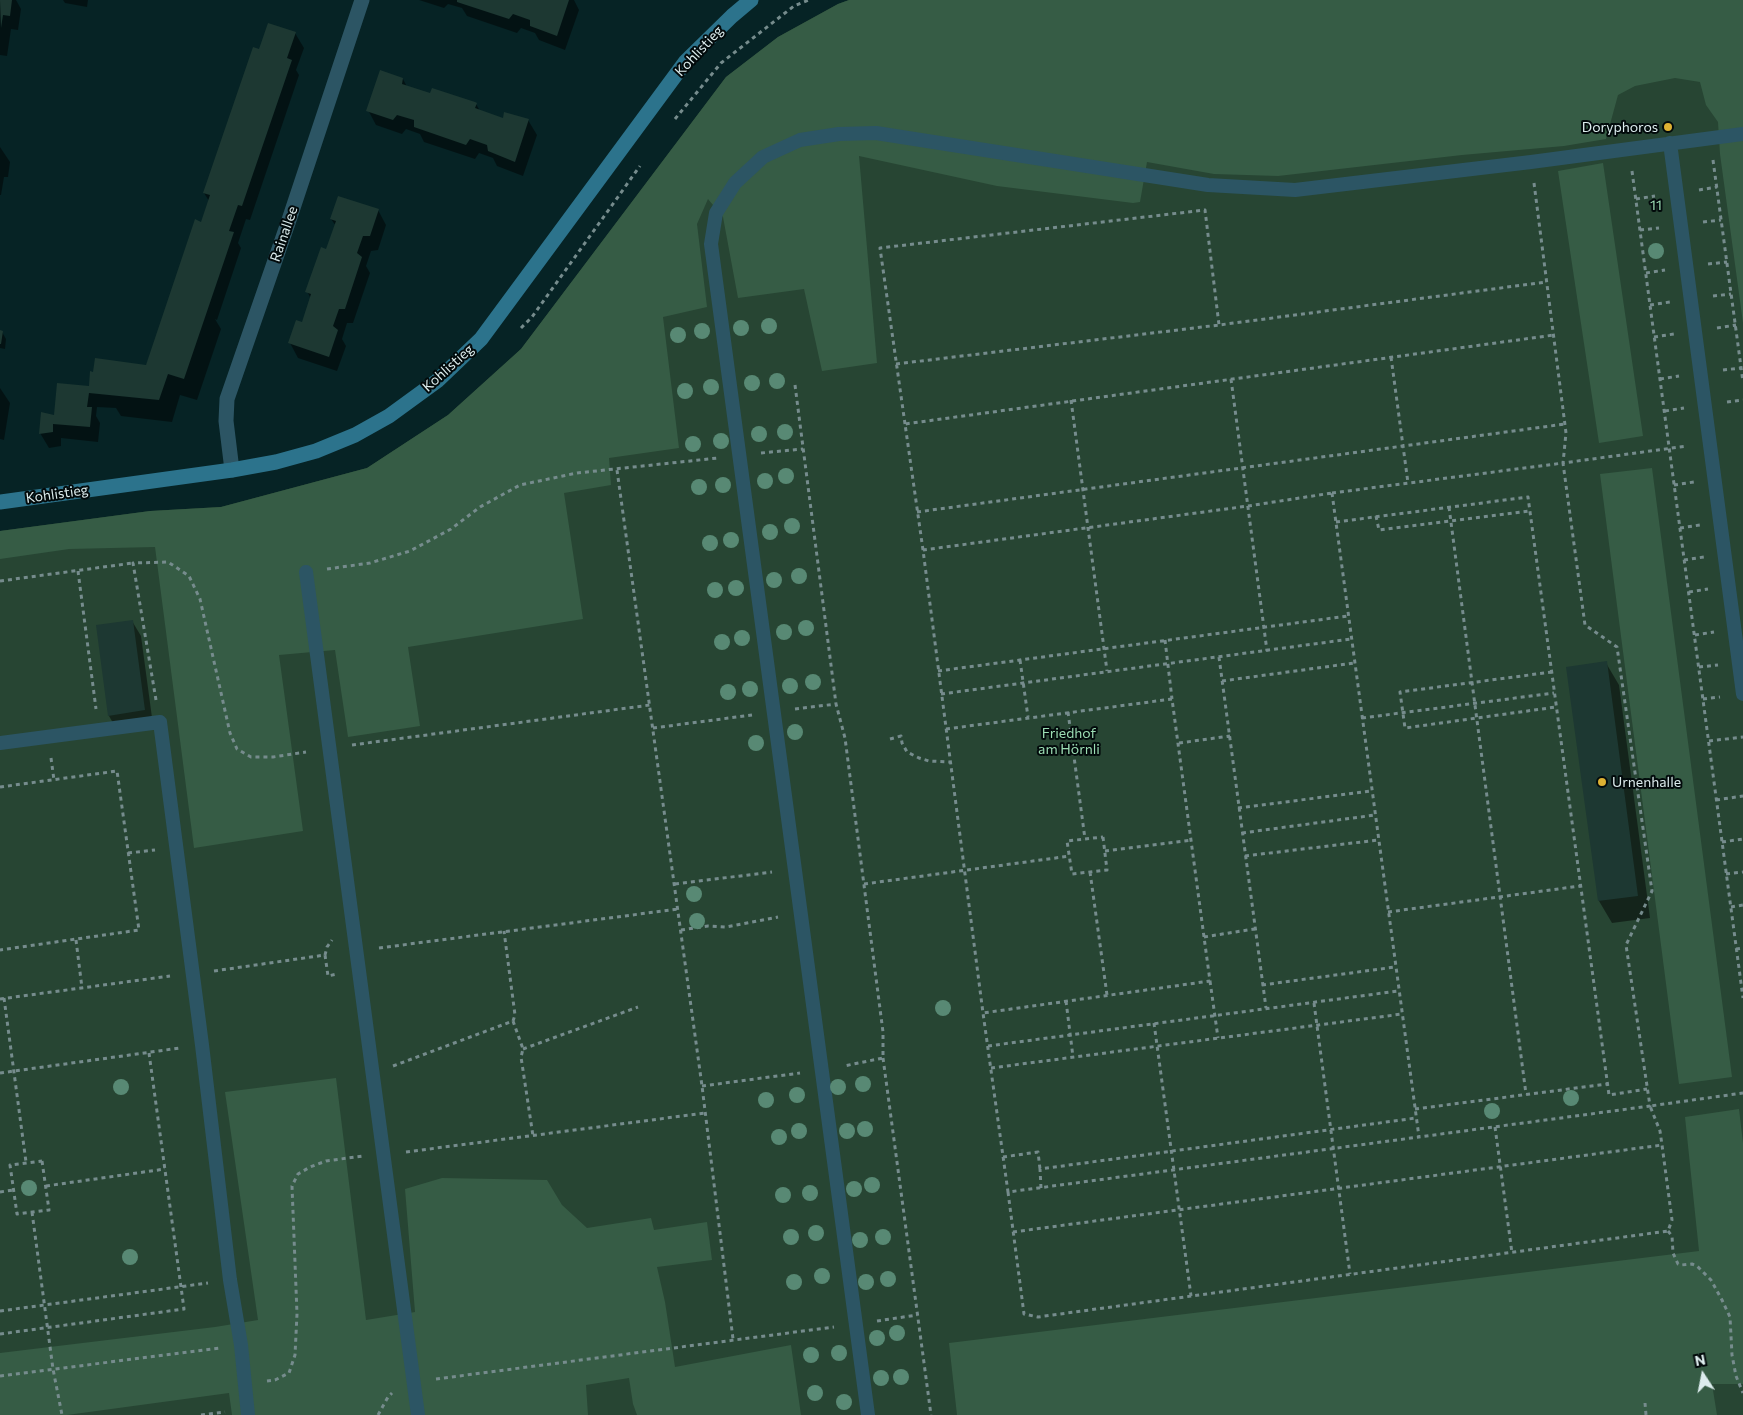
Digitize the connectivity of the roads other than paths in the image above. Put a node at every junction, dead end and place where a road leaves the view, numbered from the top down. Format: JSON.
{"nodes":[{"id":1,"x":362,"y":0,"type":"edge"},
{"id":2,"x":751,"y":0,"type":"edge"},
{"id":3,"x":1743,"y":134,"type":"edge"},
{"id":4,"x":1670,"y":143,"type":"junction"},
{"id":5,"x":232,"y":470,"type":"junction"},
{"id":6,"x":0,"y":502,"type":"edge"},
{"id":7,"x":306,"y":572,"type":"road end"},
{"id":8,"x":1743,"y":694,"type":"edge"},
{"id":9,"x":0,"y":743,"type":"edge"},
{"id":10,"x":248,"y":1415,"type":"edge"},
{"id":11,"x":418,"y":1415,"type":"edge"},
{"id":12,"x":868,"y":1415,"type":"edge"}],
"edges":[{"from":1,"to":5,"type":"street","name":"Rainallee"},
{"from":2,"to":5,"type":"street","name":"Kohlistieg"},
{"from":3,"to":4,"type":"lane"},
{"from":4,"to":8,"type":"lane"},
{"from":4,"to":12,"type":"lane"},
{"from":5,"to":6,"type":"street","name":"Kohlistieg"},
{"from":7,"to":11,"type":"lane"},
{"from":9,"to":10,"type":"lane"}]}
